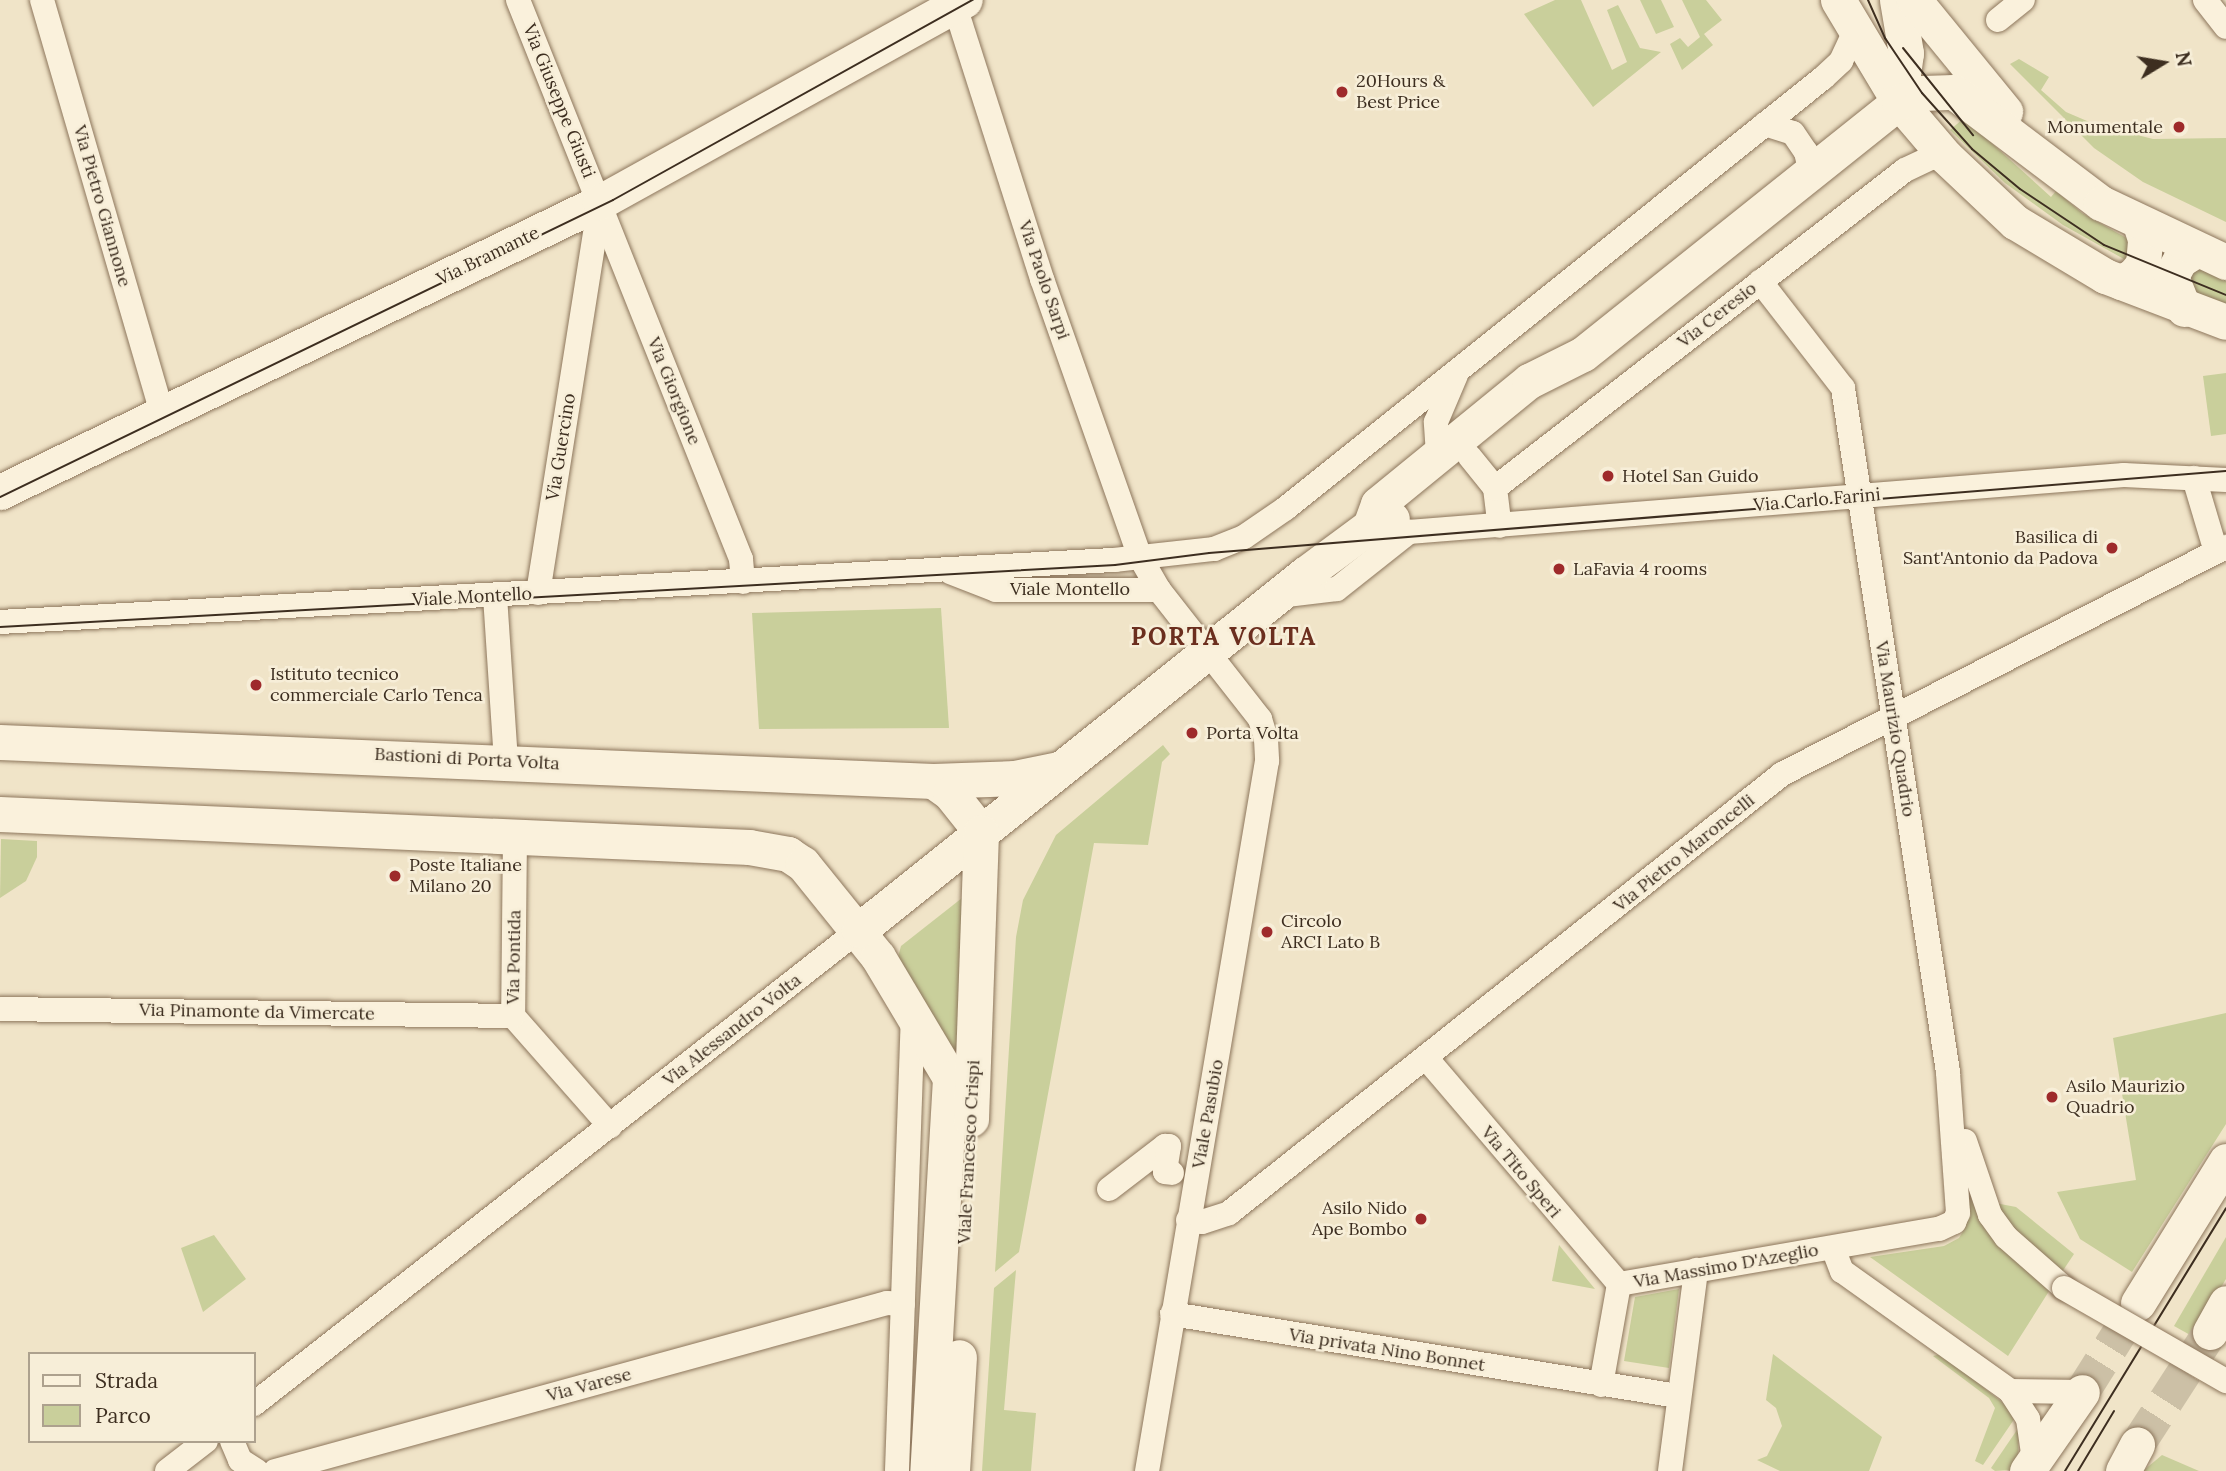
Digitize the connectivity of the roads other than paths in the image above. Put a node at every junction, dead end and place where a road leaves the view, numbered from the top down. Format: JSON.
{"nodes":[{"id":1,"x":42,"y":0,"type":"edge"},
{"id":2,"x":518,"y":0,"type":"edge"},
{"id":3,"x":1838,"y":0,"type":"edge"},
{"id":4,"x":1897,"y":0,"type":"edge"},
{"id":5,"x":1914,"y":0,"type":"edge"},
{"id":6,"x":2023,"y":0,"type":"edge"},
{"id":7,"x":2204,"y":0,"type":"edge"},
{"id":8,"x":957,"y":2,"type":"edge"},
{"id":9,"x":1998,"y":20,"type":"dead end"},
{"id":10,"x":2226,"y":27,"type":"edge"},
{"id":11,"x":1855,"y":31,"type":"junction"},
{"id":12,"x":1899,"y":102,"type":"junction"},
{"id":13,"x":1765,"y":124,"type":"junction"},
{"id":14,"x":1946,"y":157,"type":"junction"},
{"id":15,"x":2048,"y":162,"type":"junction"},
{"id":16,"x":1811,"y":173,"type":"junction"},
{"id":17,"x":600,"y":202,"type":"junction"},
{"id":18,"x":2140,"y":224,"type":"junction"},
{"id":19,"x":2211,"y":256,"type":"edge"},
{"id":20,"x":1760,"y":281,"type":"junction"},
{"id":21,"x":2121,"y":282,"type":"junction"},
{"id":22,"x":634,"y":290,"type":"junction"},
{"id":23,"x":585,"y":301,"type":"junction"},
{"id":24,"x":2184,"y":309,"type":"junction"},
{"id":25,"x":2226,"y":323,"type":"edge"},
{"id":26,"x":1441,"y":388,"type":"junction"},
{"id":27,"x":162,"y":412,"type":"junction"},
{"id":28,"x":1465,"y":447,"type":"junction"},
{"id":29,"x":2194,"y":478,"type":"junction"},
{"id":30,"x":2226,"y":480,"type":"edge"},
{"id":31,"x":1495,"y":488,"type":"junction"},
{"id":32,"x":0,"y":492,"type":"edge"},
{"id":33,"x":1860,"y":496,"type":"junction"},
{"id":34,"x":1500,"y":526,"type":"junction"},
{"id":35,"x":1363,"y":531,"type":"junction"},
{"id":36,"x":1409,"y":532,"type":"junction"},
{"id":37,"x":2223,"y":550,"type":"edge"},
{"id":38,"x":1140,"y":557,"type":"junction"},
{"id":39,"x":944,"y":569,"type":"junction"},
{"id":40,"x":743,"y":582,"type":"junction"},
{"id":41,"x":1159,"y":590,"type":"junction"},
{"id":42,"x":538,"y":593,"type":"junction"},
{"id":43,"x":495,"y":596,"type":"junction"},
{"id":44,"x":1278,"y":596,"type":"junction"},
{"id":45,"x":0,"y":622,"type":"edge"},
{"id":46,"x":1208,"y":652,"type":"junction"},
{"id":47,"x":1893,"y":717,"type":"junction"},
{"id":48,"x":0,"y":742,"type":"edge"},
{"id":49,"x":1268,"y":757,"type":"joint"},
{"id":50,"x":506,"y":761,"type":"junction"},
{"id":51,"x":1059,"y":769,"type":"junction"},
{"id":52,"x":933,"y":781,"type":"junction"},
{"id":53,"x":0,"y":814,"type":"edge"},
{"id":54,"x":981,"y":832,"type":"junction"},
{"id":55,"x":515,"y":836,"type":"junction"},
{"id":56,"x":859,"y":930,"type":"junction"},
{"id":57,"x":0,"y":1009,"type":"edge"},
{"id":58,"x":913,"y":1012,"type":"junction"},
{"id":59,"x":513,"y":1016,"type":"junction"},
{"id":60,"x":1427,"y":1059,"type":"junction"},
{"id":61,"x":1948,"y":1072,"type":"junction"},
{"id":62,"x":610,"y":1126,"type":"junction"},
{"id":63,"x":2226,"y":1161,"type":"edge"},
{"id":64,"x":1172,"y":1173,"type":"dead end"},
{"id":65,"x":1108,"y":1189,"type":"dead end"},
{"id":66,"x":1959,"y":1204,"type":"joint"},
{"id":67,"x":1188,"y":1220,"type":"junction"},
{"id":68,"x":1833,"y":1248,"type":"junction"},
{"id":69,"x":1696,"y":1270,"type":"junction"},
{"id":70,"x":1619,"y":1284,"type":"junction"},
{"id":71,"x":2138,"y":1303,"type":"tunnel mouth"},
{"id":72,"x":902,"y":1304,"type":"junction"},
{"id":73,"x":1172,"y":1314,"type":"junction"},
{"id":74,"x":2226,"y":1381,"type":"edge"},
{"id":75,"x":1601,"y":1385,"type":"junction"},
{"id":76,"x":2010,"y":1391,"type":"junction"},
{"id":77,"x":2082,"y":1392,"type":"joint"},
{"id":78,"x":1678,"y":1396,"type":"junction"},
{"id":79,"x":256,"y":1402,"type":"edge"},
{"id":80,"x":203,"y":1443,"type":"edge"},
{"id":81,"x":233,"y":1443,"type":"edge"},
{"id":82,"x":2031,"y":1466,"type":"edge"},
{"id":83,"x":167,"y":1471,"type":"edge"},
{"id":84,"x":257,"y":1471,"type":"edge"},
{"id":85,"x":275,"y":1471,"type":"edge"},
{"id":86,"x":897,"y":1471,"type":"edge"},
{"id":87,"x":927,"y":1471,"type":"edge"},
{"id":88,"x":952,"y":1471,"type":"edge"},
{"id":89,"x":1147,"y":1471,"type":"edge"},
{"id":90,"x":1670,"y":1471,"type":"edge"}],
"edges":[{"from":1,"to":27,"type":"street","name":"Via Pietro Giannone"},
{"from":2,"to":17,"type":"street","name":"Via Giuseppe Giusti"},
{"from":3,"to":11,"type":"main road"},
{"from":4,"to":12,"type":"main road"},
{"from":5,"to":15,"type":"main road"},
{"from":6,"to":9,"type":"street"},
{"from":7,"to":10,"type":"street"},
{"from":8,"to":17,"type":"main road","name":"Via Bramante"},
{"from":8,"to":38,"type":"street","name":"Via Paolo Sarpi"},
{"from":11,"to":12,"type":"main road"},
{"from":11,"to":13,"type":"street"},
{"from":12,"to":14,"type":"main road"},
{"from":12,"to":15,"type":"main road"},
{"from":12,"to":16,"type":"main road"},
{"from":13,"to":16,"type":"street"},
{"from":13,"to":26,"type":"street"},
{"from":14,"to":20,"type":"street","name":"Via Ceresio"},
{"from":14,"to":21,"type":"main road"},
{"from":15,"to":18,"type":"main road"},
{"from":16,"to":28,"type":"main road"},
{"from":17,"to":22,"type":"street","name":"Via Giorgione"},
{"from":17,"to":23,"type":"street","name":"Via Guercino"},
{"from":17,"to":27,"type":"main road","name":"Via Bramante"},
{"from":18,"to":19,"type":"main road"},
{"from":18,"to":21,"type":"main road"},
{"from":19,"to":24,"type":"main road"},
{"from":20,"to":31,"type":"street","name":"Via Ceresio"},
{"from":20,"to":33,"type":"street","name":"Via Maurizio Quadrio"},
{"from":21,"to":24,"type":"main road"},
{"from":22,"to":23,"type":"street"},
{"from":22,"to":40,"type":"street","name":"Via Giorgione"},
{"from":23,"to":42,"type":"street","name":"Via Guercino"},
{"from":24,"to":25,"type":"main road"},
{"from":26,"to":28,"type":"street"},
{"from":26,"to":38,"type":"street","name":"Viale Montello"},
{"from":27,"to":32,"type":"main road","name":"Via Bramante"},
{"from":28,"to":31,"type":"street"},
{"from":28,"to":35,"type":"main road","name":"Via Alessandro Volta"},
{"from":29,"to":30,"type":"street","name":"Via Carlo Farini"},
{"from":29,"to":33,"type":"street","name":"Via Carlo Farini"},
{"from":29,"to":37,"type":"street"},
{"from":31,"to":34,"type":"street"},
{"from":33,"to":34,"type":"street","name":"Via Carlo Farini"},
{"from":33,"to":47,"type":"street","name":"Via Maurizio Quadrio"},
{"from":34,"to":36,"type":"street","name":"Via Carlo Farini"},
{"from":35,"to":36,"type":"street","name":"Via Carlo Farini"},
{"from":35,"to":44,"type":"main road","name":"Via Alessandro Volta"},
{"from":36,"to":44,"type":"street"},
{"from":37,"to":47,"type":"street","name":"Via Pietro Maroncelli"},
{"from":38,"to":39,"type":"street","name":"Viale Montello"},
{"from":38,"to":41,"type":"street","name":"Via Paolo Sarpi"},
{"from":39,"to":40,"type":"street","name":"Viale Montello"},
{"from":39,"to":41,"type":"street","name":"Viale Montello"},
{"from":40,"to":42,"type":"street","name":"Viale Montello"},
{"from":41,"to":46,"type":"street","name":"Via Paolo Sarpi"},
{"from":42,"to":43,"type":"street","name":"Viale Montello"},
{"from":43,"to":45,"type":"street","name":"Viale Montello"},
{"from":43,"to":50,"type":"street"},
{"from":44,"to":46,"type":"main road","name":"Via Alessandro Volta"},
{"from":46,"to":49,"type":"street","name":"Via Paolo Sarpi"},
{"from":46,"to":51,"type":"main road","name":"Via Alessandro Volta"},
{"from":47,"to":60,"type":"street","name":"Via Pietro Maroncelli"},
{"from":47,"to":61,"type":"street","name":"Via Maurizio Quadrio"},
{"from":48,"to":50,"type":"main road","name":"Bastioni di Porta Volta"},
{"from":49,"to":67,"type":"street","name":"Viale Pasubio"},
{"from":50,"to":52,"type":"main road","name":"Bastioni di Porta Volta"},
{"from":51,"to":52,"type":"main road","name":"Bastioni di Porta Volta"},
{"from":51,"to":54,"type":"main road","name":"Via Alessandro Volta"},
{"from":52,"to":54,"type":"main road"},
{"from":53,"to":55,"type":"main road"},
{"from":54,"to":56,"type":"main road","name":"Via Alessandro Volta"},
{"from":54,"to":88,"type":"main road","name":"Viale Francesco Crispi"},
{"from":55,"to":56,"type":"main road"},
{"from":55,"to":59,"type":"street","name":"Via Pontida"},
{"from":56,"to":58,"type":"main road","name":"Viale Francesco Crispi"},
{"from":56,"to":62,"type":"street","name":"Via Alessandro Volta"},
{"from":57,"to":59,"type":"street","name":"Via Pinamonte da Vimercate"},
{"from":58,"to":72,"type":"street"},
{"from":58,"to":87,"type":"main road","name":"Viale Francesco Crispi"},
{"from":59,"to":62,"type":"street","name":"Via Pontida"},
{"from":60,"to":67,"type":"street","name":"Via Pietro Maroncelli"},
{"from":60,"to":70,"type":"street","name":"Via Tito Speri"},
{"from":61,"to":66,"type":"street","name":"Via Maurizio Quadrio"},
{"from":61,"to":74,"type":"street","bridge":true},
{"from":62,"to":79,"type":"street","name":"Via Alessandro Volta"},
{"from":63,"to":71,"type":"main road"},
{"from":64,"to":65,"type":"street"},
{"from":66,"to":68,"type":"street","name":"Via Massimo D'Azeglio"},
{"from":67,"to":73,"type":"street","name":"Viale Pasubio"},
{"from":68,"to":69,"type":"street","name":"Via Massimo D'Azeglio"},
{"from":68,"to":76,"type":"street","name":"Via Massimo D'Azeglio"},
{"from":69,"to":70,"type":"street","name":"Via Massimo D'Azeglio"},
{"from":69,"to":78,"type":"street"},
{"from":70,"to":75,"type":"street"},
{"from":72,"to":85,"type":"street","name":"Via Varese"},
{"from":72,"to":86,"type":"street"},
{"from":73,"to":75,"type":"street","name":"Via privata Nino Bonnet"},
{"from":73,"to":89,"type":"street","name":"Viale Pasubio"},
{"from":75,"to":78,"type":"street","name":"Via privata Nino Bonnet"},
{"from":76,"to":77,"type":"street"},
{"from":76,"to":82,"type":"street","name":"Via Massimo D'Azeglio"},
{"from":77,"to":82,"type":"main road"},
{"from":78,"to":90,"type":"street"},
{"from":80,"to":83,"type":"street"},
{"from":81,"to":84,"type":"street"}]}
